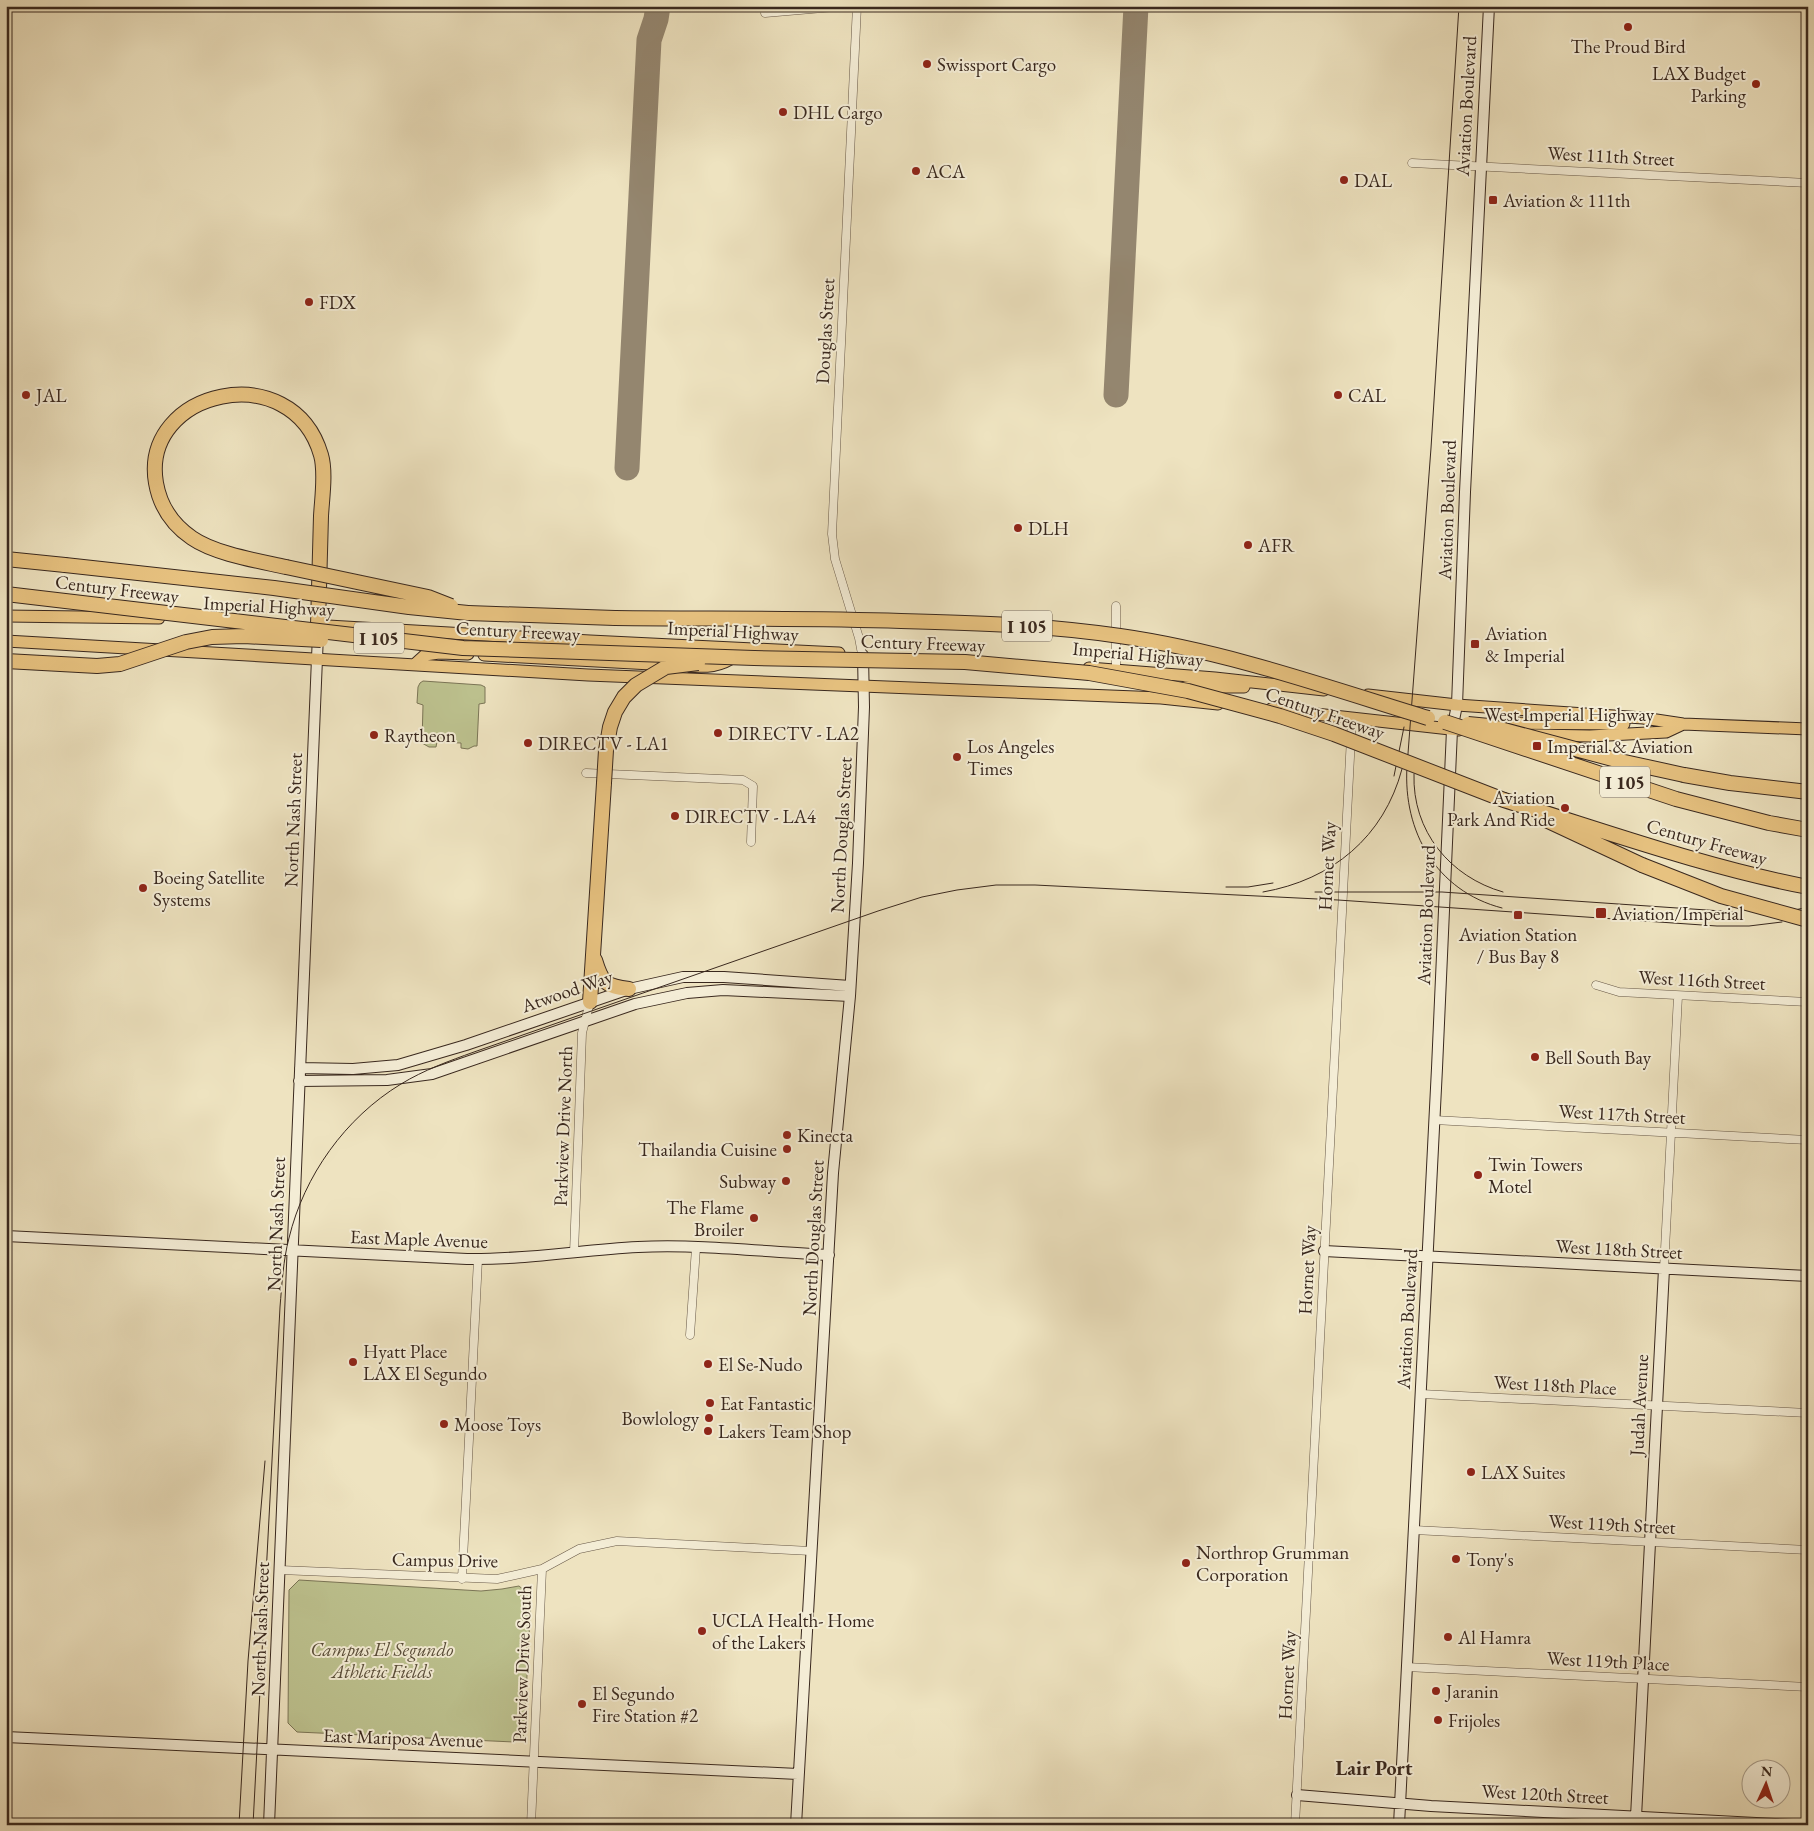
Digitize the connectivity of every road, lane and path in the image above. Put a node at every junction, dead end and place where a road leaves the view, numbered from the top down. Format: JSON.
{"nodes":[{"id":1,"x":846,"y":6,"type":"edge"},
{"id":2,"x":857,"y":6,"type":"edge"},
{"id":3,"x":1489,"y":6,"type":"edge"},
{"id":4,"x":765,"y":13,"type":"dead end"},
{"id":5,"x":1412,"y":163,"type":"dead end"},
{"id":6,"x":1480,"y":166,"type":"junction"},
{"id":7,"x":1808,"y":183,"type":"edge"},
{"id":8,"x":6,"y":559,"type":"edge"},
{"id":9,"x":6,"y":594,"type":"edge"},
{"id":10,"x":1116,"y":606,"type":"dead end"},
{"id":11,"x":468,"y":613,"type":"junction"},
{"id":12,"x":6,"y":616,"type":"edge"},
{"id":13,"x":318,"y":625,"type":"junction"},
{"id":14,"x":6,"y":641,"type":"edge"},
{"id":15,"x":590,"y":641,"type":"junction"},
{"id":16,"x":463,"y":648,"type":"junction"},
{"id":17,"x":741,"y":649,"type":"junction"},
{"id":18,"x":862,"y":654,"type":"junction"},
{"id":19,"x":317,"y":658,"type":"junction"},
{"id":20,"x":754,"y":658,"type":"junction"},
{"id":21,"x":6,"y":661,"type":"edge"},
{"id":22,"x":589,"y":661,"type":"junction"},
{"id":23,"x":414,"y":665,"type":"junction"},
{"id":24,"x":1116,"y":670,"type":"junction"},
{"id":25,"x":588,"y":675,"type":"junction"},
{"id":26,"x":1266,"y":684,"type":"junction"},
{"id":27,"x":864,"y":686,"type":"junction"},
{"id":28,"x":1110,"y":696,"type":"junction"},
{"id":29,"x":1457,"y":705,"type":"junction"},
{"id":30,"x":1352,"y":718,"type":"junction"},
{"id":31,"x":1642,"y":718,"type":"junction"},
{"id":32,"x":1683,"y":724,"type":"junction"},
{"id":33,"x":1449,"y":726,"type":"junction"},
{"id":34,"x":1808,"y":729,"type":"edge"},
{"id":35,"x":586,"y":773,"type":"dead end"},
{"id":36,"x":1808,"y":792,"type":"edge"},
{"id":37,"x":1504,"y":800,"type":"junction"},
{"id":38,"x":1808,"y":830,"type":"edge"},
{"id":39,"x":751,"y":842,"type":"dead end"},
{"id":40,"x":1808,"y":887,"type":"edge"},
{"id":41,"x":1808,"y":920,"type":"edge"},
{"id":42,"x":594,"y":957,"type":"junction"},
{"id":43,"x":1596,"y":985,"type":"dead end"},
{"id":44,"x":629,"y":988,"type":"junction"},
{"id":45,"x":850,"y":991,"type":"junction"},
{"id":46,"x":1678,"y":996,"type":"junction"},
{"id":47,"x":590,"y":1002,"type":"junction"},
{"id":48,"x":1808,"y":1002,"type":"edge"},
{"id":49,"x":585,"y":1021,"type":"junction"},
{"id":50,"x":300,"y":1068,"type":"junction"},
{"id":51,"x":299,"y":1081,"type":"junction"},
{"id":52,"x":1434,"y":1120,"type":"junction"},
{"id":53,"x":1671,"y":1133,"type":"junction"},
{"id":54,"x":1808,"y":1140,"type":"edge"},
{"id":55,"x":6,"y":1236,"type":"edge"},
{"id":56,"x":696,"y":1248,"type":"junction"},
{"id":57,"x":292,"y":1251,"type":"junction"},
{"id":58,"x":1324,"y":1251,"type":"junction"},
{"id":59,"x":574,"y":1253,"type":"junction"},
{"id":60,"x":829,"y":1255,"type":"junction"},
{"id":61,"x":1428,"y":1256,"type":"junction"},
{"id":62,"x":478,"y":1259,"type":"junction"},
{"id":63,"x":1664,"y":1269,"type":"junction"},
{"id":64,"x":1808,"y":1276,"type":"edge"},
{"id":65,"x":690,"y":1335,"type":"dead end"},
{"id":66,"x":1421,"y":1394,"type":"junction"},
{"id":67,"x":1657,"y":1406,"type":"junction"},
{"id":68,"x":1808,"y":1413,"type":"edge"},
{"id":69,"x":1414,"y":1530,"type":"junction"},
{"id":70,"x":1650,"y":1542,"type":"junction"},
{"id":71,"x":1808,"y":1550,"type":"edge"},
{"id":72,"x":811,"y":1551,"type":"junction"},
{"id":73,"x":542,"y":1569,"type":"junction"},
{"id":74,"x":280,"y":1570,"type":"junction"},
{"id":75,"x":462,"y":1579,"type":"junction"},
{"id":76,"x":1406,"y":1667,"type":"junction"},
{"id":77,"x":1643,"y":1679,"type":"junction"},
{"id":78,"x":1808,"y":1687,"type":"edge"},
{"id":79,"x":6,"y":1737,"type":"edge"},
{"id":80,"x":273,"y":1750,"type":"junction"},
{"id":81,"x":534,"y":1760,"type":"junction"},
{"id":82,"x":798,"y":1774,"type":"junction"},
{"id":83,"x":1297,"y":1795,"type":"junction"},
{"id":84,"x":1400,"y":1804,"type":"junction"},
{"id":85,"x":1636,"y":1817,"type":"junction"},
{"id":86,"x":269,"y":1825,"type":"edge"},
{"id":87,"x":531,"y":1825,"type":"edge"},
{"id":88,"x":796,"y":1825,"type":"edge"},
{"id":89,"x":1295,"y":1825,"type":"edge"},
{"id":90,"x":1399,"y":1825,"type":"edge"},
{"id":91,"x":1792,"y":1825,"type":"edge"}],
"edges":[{"from":1,"to":4,"type":"street"},
{"from":2,"to":18,"type":"street","name":"Douglas Street"},
{"from":3,"to":6,"type":"street","name":"Aviation Boulevard"},
{"from":5,"to":6,"type":"street","name":"West 111th Street"},
{"from":6,"to":7,"type":"street","name":"West 111th Street"},
{"from":6,"to":29,"type":"street","name":"Aviation Boulevard"},
{"from":8,"to":11,"type":"highway","name":"Century Freeway","number":"I 105","bridge":true},
{"from":9,"to":16,"type":"highway","name":"Century Freeway","number":"I 105","bridge":true},
{"from":10,"to":24,"type":"street"},
{"from":11,"to":13,"type":"highway","bridge":true},
{"from":11,"to":33,"type":"highway","name":"Century Freeway","number":"I 105","bridge":true},
{"from":12,"to":13,"type":"main road","name":"Imperial Highway"},
{"from":13,"to":15,"type":"main road","name":"Imperial Highway"},
{"from":13,"to":19,"type":"street","name":"North Nash Street"},
{"from":14,"to":19,"type":"main road"},
{"from":15,"to":17,"type":"main road","name":"Imperial Highway"},
{"from":15,"to":22,"type":"street"},
{"from":16,"to":20,"type":"highway","name":"Century Freeway","number":"I 105","bridge":true},
{"from":16,"to":21,"type":"highway","bridge":true},
{"from":17,"to":18,"type":"main road","name":"Imperial Highway"},
{"from":17,"to":22,"type":"main road"},
{"from":18,"to":24,"type":"main road","name":"Imperial Highway"},
{"from":18,"to":27,"type":"street","name":"North Douglas Street"},
{"from":19,"to":23,"type":"main road"},
{"from":19,"to":50,"type":"street","name":"North Nash Street"},
{"from":20,"to":37,"type":"highway","name":"Century Freeway","number":"I 105","bridge":true},
{"from":20,"to":42,"type":"highway","bridge":true},
{"from":22,"to":23,"type":"main road"},
{"from":22,"to":25,"type":"street"},
{"from":23,"to":25,"type":"main road"},
{"from":24,"to":26,"type":"main road","name":"Imperial Highway"},
{"from":25,"to":27,"type":"main road"},
{"from":26,"to":28,"type":"main road"},
{"from":26,"to":29,"type":"main road","name":"Imperial Highway"},
{"from":27,"to":28,"type":"main road"},
{"from":27,"to":45,"type":"street","name":"North Douglas Street"},
{"from":28,"to":30,"type":"main road"},
{"from":29,"to":31,"type":"main road","name":"West Imperial Highway"},
{"from":29,"to":33,"type":"street","name":"Aviation Boulevard"},
{"from":30,"to":33,"type":"main road"},
{"from":30,"to":58,"type":"street","name":"Hornet Way"},
{"from":31,"to":32,"type":"main road","name":"West Imperial Highway"},
{"from":31,"to":33,"type":"main road"},
{"from":32,"to":33,"type":"main road","name":"West Imperial Highway"},
{"from":32,"to":34,"type":"main road","name":"West Imperial Highway"},
{"from":33,"to":36,"type":"highway","bridge":true},
{"from":33,"to":38,"type":"highway","name":"Century Freeway","number":"I 105","bridge":true},
{"from":33,"to":52,"type":"street","name":"Aviation Boulevard"},
{"from":35,"to":39,"type":"street"},
{"from":37,"to":40,"type":"highway","name":"Century Freeway","number":"I 105"},
{"from":37,"to":41,"type":"highway","bridge":true},
{"from":42,"to":44,"type":"highway"},
{"from":42,"to":47,"type":"highway"},
{"from":43,"to":46,"type":"street","name":"West 116th Street"},
{"from":44,"to":45,"type":"street","name":"Atwood Way"},
{"from":44,"to":47,"type":"street","name":"Atwood Way"},
{"from":45,"to":49,"type":"street","name":"Atwood Way"},
{"from":45,"to":60,"type":"street","name":"North Douglas Street"},
{"from":46,"to":48,"type":"street","name":"West 116th Street"},
{"from":46,"to":53,"type":"street","name":"Judah Avenue"},
{"from":47,"to":49,"type":"street","name":"Parkview Drive North"},
{"from":47,"to":50,"type":"street","name":"Atwood Way"},
{"from":49,"to":51,"type":"street","name":"Atwood Way"},
{"from":49,"to":59,"type":"street","name":"Parkview Drive North"},
{"from":50,"to":51,"type":"street","name":"North Nash Street"},
{"from":51,"to":57,"type":"street","name":"North Nash Street"},
{"from":52,"to":53,"type":"street","name":"West 117th Street"},
{"from":52,"to":61,"type":"street","name":"Aviation Boulevard"},
{"from":53,"to":54,"type":"street","name":"West 117th Street"},
{"from":53,"to":63,"type":"street","name":"Judah Avenue"},
{"from":55,"to":57,"type":"street","name":"East Maple Avenue"},
{"from":56,"to":59,"type":"street","name":"East Maple Avenue"},
{"from":56,"to":60,"type":"street","name":"East Maple Avenue"},
{"from":56,"to":65,"type":"street"},
{"from":57,"to":62,"type":"street","name":"East Maple Avenue"},
{"from":57,"to":74,"type":"street","name":"North Nash Street"},
{"from":58,"to":61,"type":"street","name":"West 118th Street"},
{"from":58,"to":83,"type":"street","name":"Hornet Way"},
{"from":59,"to":62,"type":"street","name":"East Maple Avenue"},
{"from":60,"to":72,"type":"street","name":"North Douglas Street"},
{"from":61,"to":63,"type":"street","name":"West 118th Street"},
{"from":61,"to":66,"type":"street","name":"Aviation Boulevard"},
{"from":62,"to":75,"type":"street"},
{"from":63,"to":64,"type":"street","name":"West 118th Street"},
{"from":63,"to":67,"type":"street","name":"Judah Avenue"},
{"from":66,"to":67,"type":"street","name":"West 118th Place"},
{"from":66,"to":69,"type":"street","name":"Aviation Boulevard"},
{"from":67,"to":68,"type":"street","name":"West 118th Place"},
{"from":67,"to":70,"type":"street","name":"Judah Avenue"},
{"from":69,"to":70,"type":"street","name":"West 119th Street"},
{"from":69,"to":76,"type":"street","name":"Aviation Boulevard"},
{"from":70,"to":71,"type":"street","name":"West 119th Street"},
{"from":70,"to":77,"type":"street","name":"Judah Avenue"},
{"from":72,"to":73,"type":"street","name":"Campus Drive"},
{"from":72,"to":82,"type":"street","name":"North Douglas Street"},
{"from":73,"to":75,"type":"street","name":"Campus Drive"},
{"from":73,"to":81,"type":"street","name":"Parkview Drive South"},
{"from":74,"to":75,"type":"street","name":"Campus Drive"},
{"from":74,"to":80,"type":"street","name":"North Nash Street"},
{"from":76,"to":77,"type":"street","name":"West 119th Place"},
{"from":76,"to":84,"type":"street","name":"Aviation Boulevard"},
{"from":77,"to":78,"type":"street","name":"West 119th Place"},
{"from":77,"to":85,"type":"street","name":"Judah Avenue"},
{"from":79,"to":80,"type":"street","name":"East Mariposa Avenue"},
{"from":80,"to":81,"type":"street","name":"East Mariposa Avenue"},
{"from":80,"to":86,"type":"street","name":"North Nash Street"},
{"from":81,"to":82,"type":"street","name":"East Mariposa Avenue"},
{"from":81,"to":87,"type":"street","name":"Parkview Drive South"},
{"from":82,"to":88,"type":"street","name":"North Douglas Street"},
{"from":83,"to":84,"type":"street","name":"West 120th Street"},
{"from":83,"to":89,"type":"street","name":"Hornet Way"},
{"from":84,"to":85,"type":"street","name":"West 120th Street"},
{"from":84,"to":90,"type":"street","name":"Aviation Boulevard"},
{"from":85,"to":91,"type":"street","name":"West 120th Street"}]}
